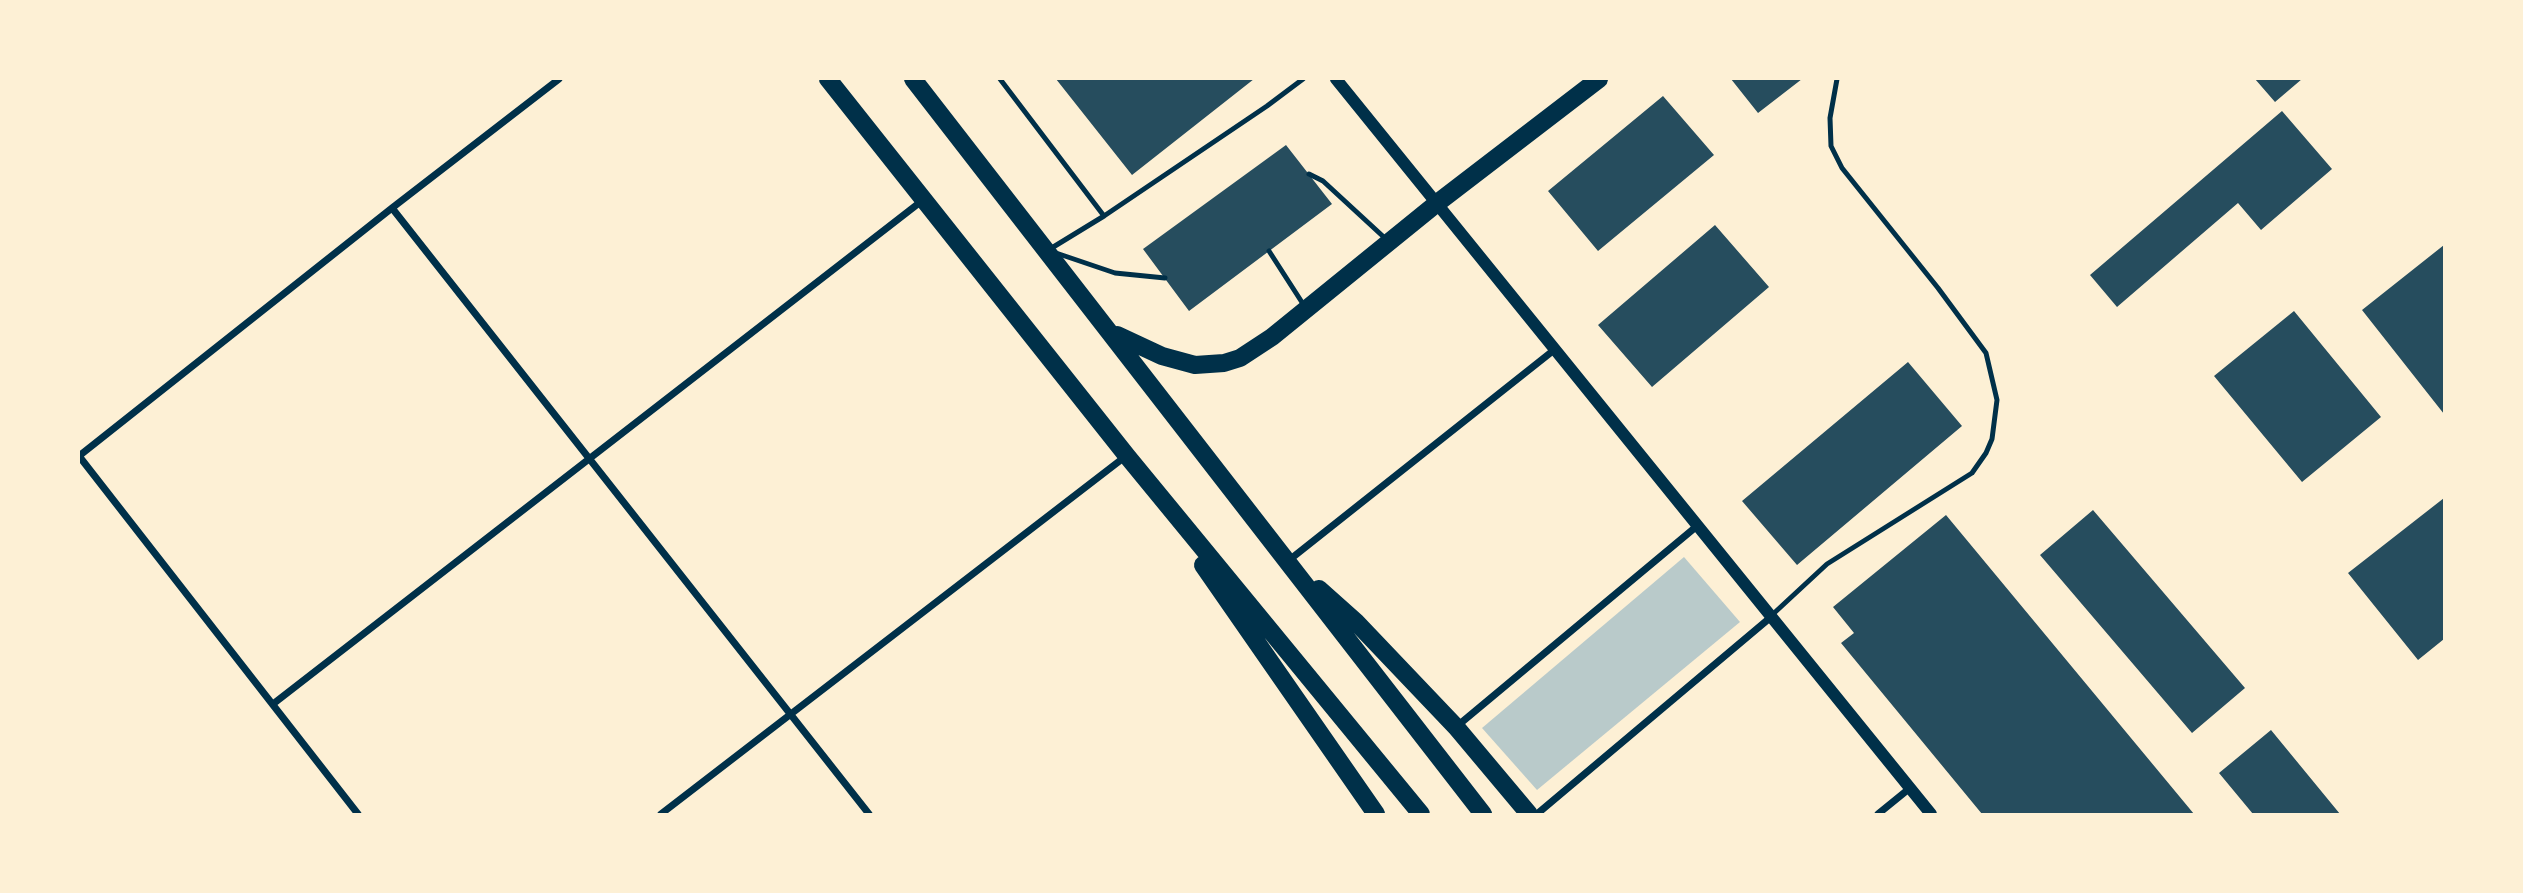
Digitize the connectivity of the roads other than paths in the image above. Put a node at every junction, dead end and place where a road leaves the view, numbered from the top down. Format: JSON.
{"nodes":[{"id":1,"x":559,"y":79,"type":"edge"},
{"id":2,"x":828,"y":79,"type":"edge"},
{"id":3,"x":913,"y":79,"type":"edge"},
{"id":4,"x":1000,"y":79,"type":"edge"},
{"id":5,"x":1303,"y":79,"type":"edge"},
{"id":6,"x":1336,"y":79,"type":"edge"},
{"id":7,"x":1599,"y":79,"type":"edge"},
{"id":8,"x":1837,"y":79,"type":"edge"},
{"id":9,"x":1309,"y":174,"type":"dead end"},
{"id":10,"x":923,"y":199,"type":"junction"},
{"id":11,"x":1436,"y":204,"type":"junction"},
{"id":12,"x":392,"y":208,"type":"junction"},
{"id":13,"x":1104,"y":216,"type":"junction"},
{"id":14,"x":1389,"y":242,"type":"junction"},
{"id":15,"x":1048,"y":251,"type":"junction"},
{"id":16,"x":1269,"y":251,"type":"dead end"},
{"id":17,"x":1165,"y":278,"type":"dead end"},
{"id":18,"x":1307,"y":310,"type":"junction"},
{"id":19,"x":1110,"y":331,"type":"junction"},
{"id":20,"x":1554,"y":350,"type":"junction"},
{"id":21,"x":79,"y":456,"type":"edge"},
{"id":22,"x":1127,"y":456,"type":"junction"},
{"id":23,"x":590,"y":458,"type":"junction"},
{"id":24,"x":1697,"y":526,"type":"junction"},
{"id":25,"x":1288,"y":561,"type":"junction"},
{"id":26,"x":1771,"y":617,"type":"junction"},
{"id":27,"x":273,"y":704,"type":"junction"},
{"id":28,"x":792,"y":715,"type":"junction"},
{"id":29,"x":1456,"y":727,"type":"junction"},
{"id":30,"x":1910,"y":788,"type":"junction"},
{"id":31,"x":1480,"y":810,"type":"edge"},
{"id":32,"x":358,"y":814,"type":"edge"},
{"id":33,"x":661,"y":814,"type":"edge"},
{"id":34,"x":869,"y":814,"type":"edge"},
{"id":35,"x":1377,"y":814,"type":"edge"},
{"id":36,"x":1420,"y":814,"type":"edge"},
{"id":37,"x":1528,"y":814,"type":"edge"},
{"id":38,"x":1538,"y":814,"type":"edge"},
{"id":39,"x":1878,"y":814,"type":"edge"},
{"id":40,"x":1931,"y":814,"type":"edge"}],
"edges":[{"from":1,"to":12,"type":"street"},
{"from":2,"to":10,"type":"main road"},
{"from":3,"to":15,"type":"main road"},
{"from":4,"to":13,"type":"lane"},
{"from":5,"to":13,"type":"lane"},
{"from":6,"to":11,"type":"street"},
{"from":7,"to":11,"type":"main road"},
{"from":8,"to":26,"type":"lane"},
{"from":9,"to":14,"type":"lane"},
{"from":10,"to":22,"type":"main road"},
{"from":10,"to":23,"type":"street"},
{"from":11,"to":14,"type":"main road"},
{"from":11,"to":20,"type":"street"},
{"from":12,"to":21,"type":"street"},
{"from":12,"to":23,"type":"street"},
{"from":13,"to":15,"type":"lane"},
{"from":14,"to":18,"type":"main road"},
{"from":15,"to":17,"type":"lane"},
{"from":15,"to":19,"type":"main road"},
{"from":16,"to":18,"type":"lane"},
{"from":18,"to":19,"type":"main road"},
{"from":19,"to":25,"type":"main road"},
{"from":20,"to":24,"type":"street"},
{"from":20,"to":25,"type":"street"},
{"from":21,"to":27,"type":"street"},
{"from":22,"to":28,"type":"street"},
{"from":22,"to":35,"type":"main road"},
{"from":22,"to":36,"type":"main road"},
{"from":23,"to":27,"type":"street"},
{"from":23,"to":28,"type":"street"},
{"from":24,"to":26,"type":"street"},
{"from":24,"to":29,"type":"street"},
{"from":25,"to":29,"type":"main road"},
{"from":25,"to":31,"type":"main road"},
{"from":26,"to":30,"type":"street"},
{"from":26,"to":38,"type":"street"},
{"from":27,"to":32,"type":"street"},
{"from":28,"to":33,"type":"street"},
{"from":28,"to":34,"type":"street"},
{"from":29,"to":37,"type":"main road"},
{"from":30,"to":39,"type":"street"},
{"from":30,"to":40,"type":"street"}]}
